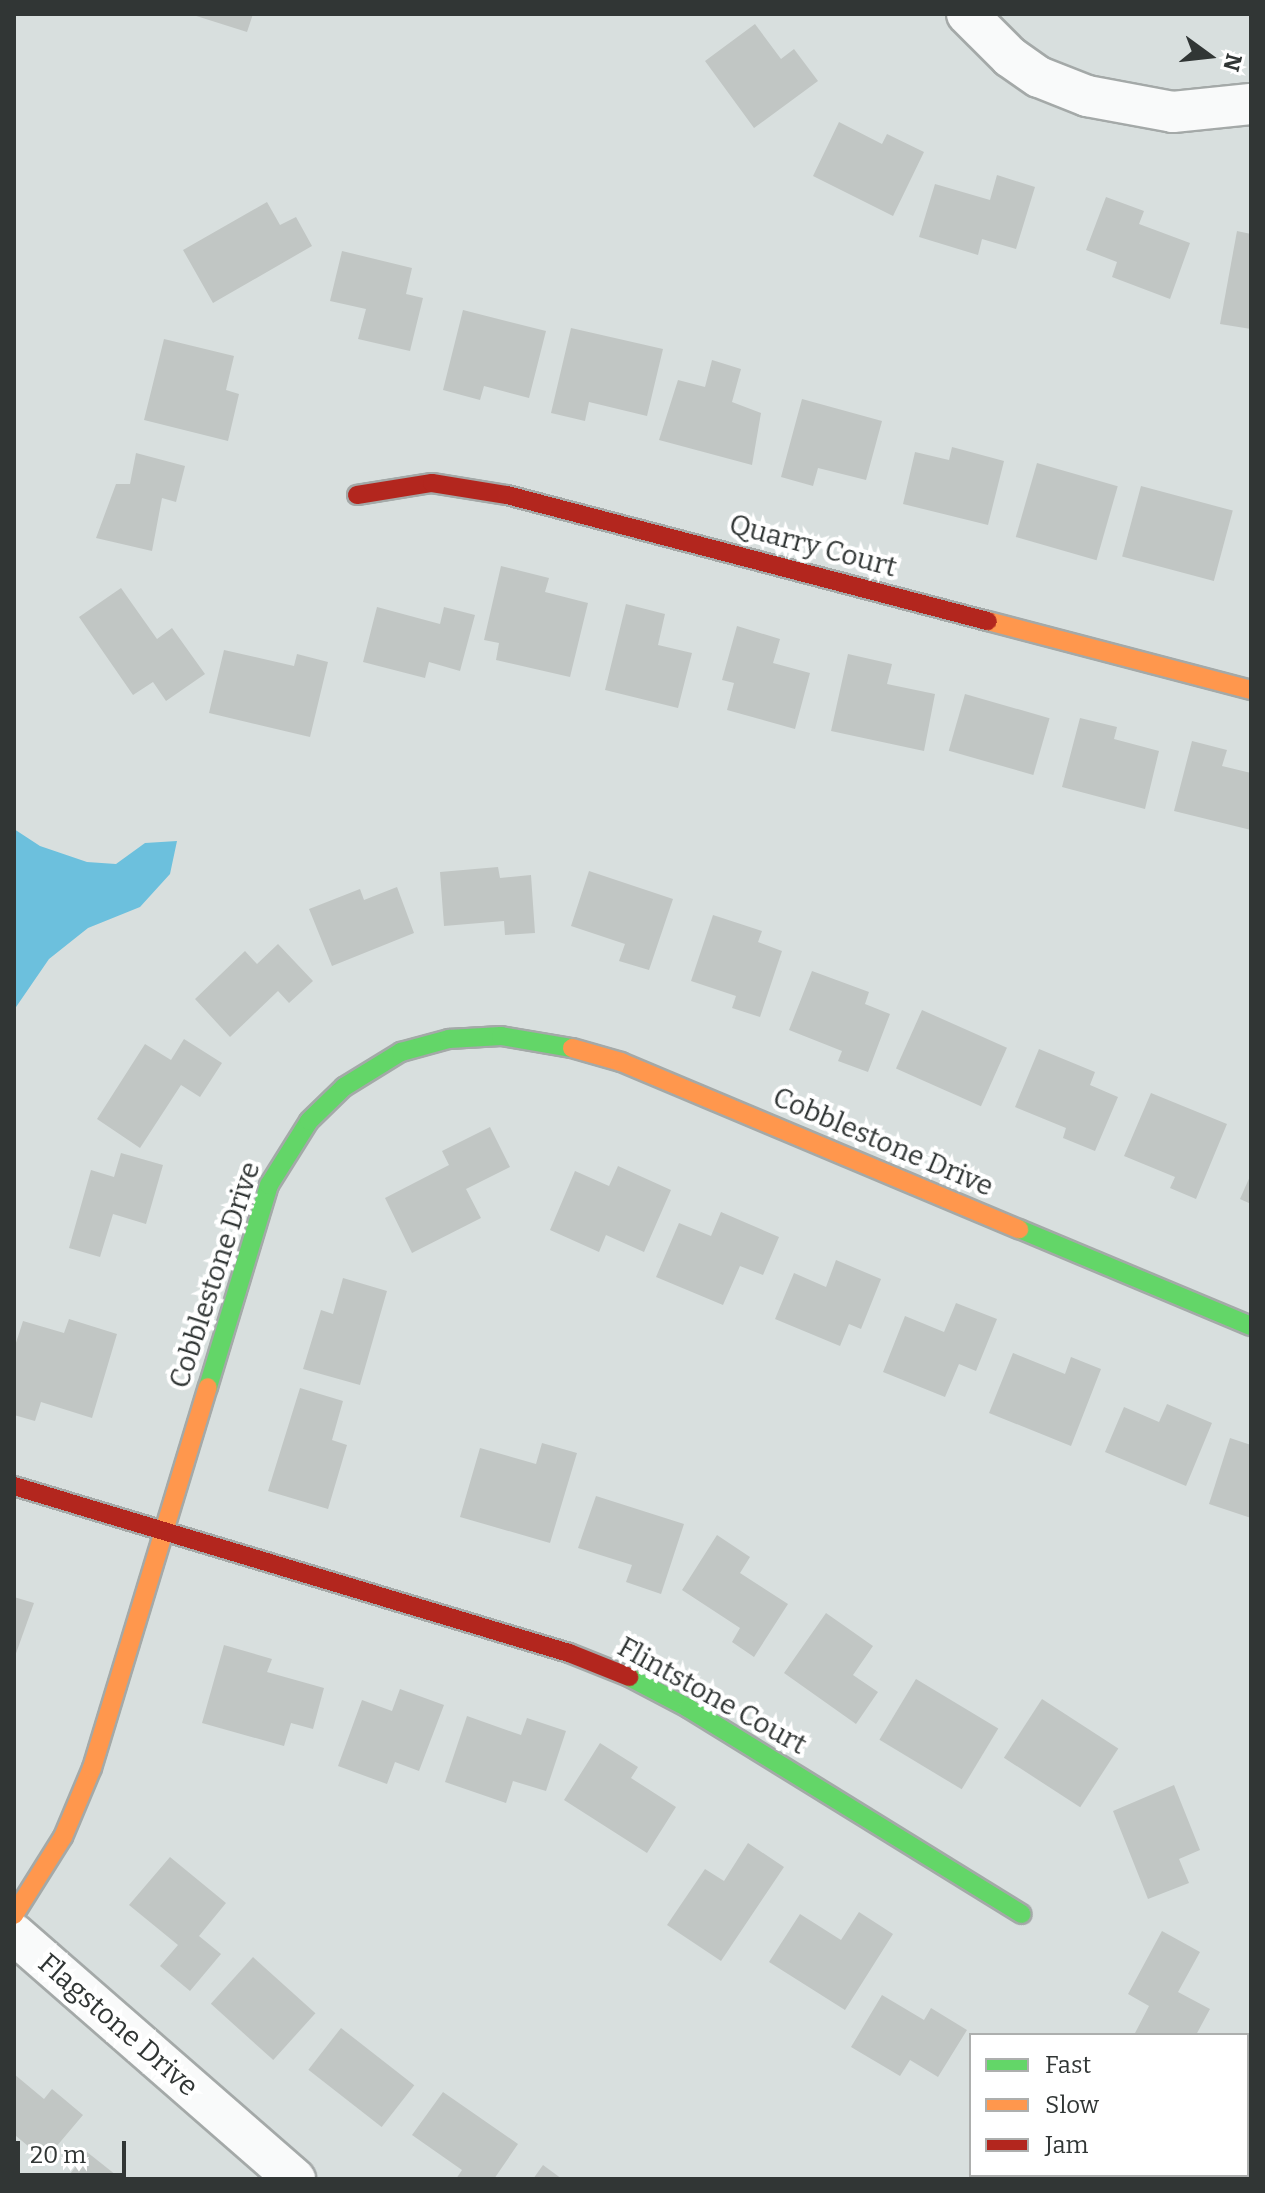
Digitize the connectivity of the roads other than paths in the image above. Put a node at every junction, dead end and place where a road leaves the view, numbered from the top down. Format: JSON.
{"nodes":[{"id":1,"x":967,"y":14,"type":"edge"},
{"id":2,"x":1251,"y":104,"type":"edge"},
{"id":3,"x":357,"y":495,"type":"dead end"},
{"id":4,"x":1251,"y":690,"type":"edge"},
{"id":5,"x":1251,"y":1326,"type":"edge"},
{"id":6,"x":14,"y":1486,"type":"edge"},
{"id":7,"x":165,"y":1531,"type":"junction"},
{"id":8,"x":1021,"y":1914,"type":"dead end"},
{"id":9,"x":14,"y":1915,"type":"edge"},
{"id":10,"x":14,"y":1934,"type":"edge"},
{"id":11,"x":295,"y":2179,"type":"edge"}],
"edges":[{"from":1,"to":2,"type":"street"},
{"from":3,"to":4,"type":"street","name":"Quarry Court"},
{"from":5,"to":7,"type":"street","name":"Cobblestone Drive"},
{"from":6,"to":7,"type":"street","name":"Flintstone Court"},
{"from":7,"to":8,"type":"street","name":"Flintstone Court"},
{"from":7,"to":9,"type":"street","name":"Cobblestone Drive"},
{"from":10,"to":11,"type":"street","name":"Flagstone Drive"}]}
